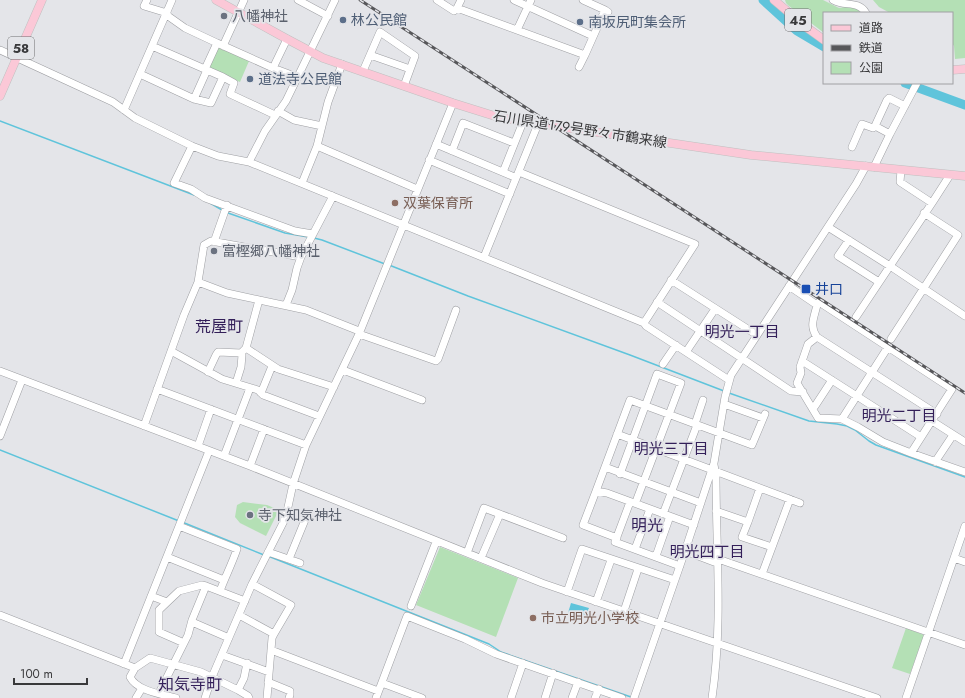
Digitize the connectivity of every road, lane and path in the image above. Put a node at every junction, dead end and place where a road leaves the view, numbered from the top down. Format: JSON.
{"nodes":[{"id":1,"x":42,"y":0,"type":"edge"},
{"id":2,"x":147,"y":0,"type":"edge"},
{"id":3,"x":172,"y":0,"type":"edge"},
{"id":4,"x":216,"y":0,"type":"edge"},
{"id":5,"x":244,"y":0,"type":"edge"},
{"id":6,"x":298,"y":0,"type":"edge"},
{"id":7,"x":336,"y":0,"type":"edge"},
{"id":8,"x":437,"y":0,"type":"edge"},
{"id":9,"x":461,"y":0,"type":"edge"},
{"id":10,"x":514,"y":0,"type":"edge"},
{"id":11,"x":583,"y":0,"type":"edge"},
{"id":12,"x":774,"y":0,"type":"edge"},
{"id":13,"x":833,"y":0,"type":"edge"},
{"id":14,"x":530,"y":3,"type":"edge"},
{"id":15,"x":596,"y":3,"type":"edge"},
{"id":16,"x":457,"y":8,"type":"junction"},
{"id":17,"x":237,"y":12,"type":"junction"},
{"id":18,"x":865,"y":12,"type":"edge"},
{"id":19,"x":167,"y":13,"type":"junction"},
{"id":20,"x":328,"y":16,"type":"junction"},
{"id":21,"x":517,"y":30,"type":"junction"},
{"id":22,"x":593,"y":36,"type":"junction"},
{"id":23,"x":287,"y":39,"type":"junction"},
{"id":24,"x":823,"y":39,"type":"edge"},
{"id":25,"x":220,"y":45,"type":"junction"},
{"id":26,"x":152,"y":46,"type":"junction"},
{"id":27,"x":0,"y":50,"type":"edge"},
{"id":28,"x":310,"y":52,"type":"junction"},
{"id":29,"x":370,"y":55,"type":"junction"},
{"id":30,"x":584,"y":55,"type":"junction"},
{"id":31,"x":17,"y":58,"type":"junction"},
{"id":32,"x":342,"y":64,"type":"junction"},
{"id":33,"x":579,"y":67,"type":"dead end"},
{"id":34,"x":273,"y":68,"type":"junction"},
{"id":35,"x":410,"y":69,"type":"junction"},
{"id":36,"x":965,"y":69,"type":"edge"},
{"id":37,"x":206,"y":70,"type":"junction"},
{"id":38,"x":953,"y":70,"type":"edge"},
{"id":39,"x":363,"y":72,"type":"junction"},
{"id":40,"x":140,"y":74,"type":"junction"},
{"id":41,"x":223,"y":77,"type":"junction"},
{"id":42,"x":297,"y":77,"type":"junction"},
{"id":43,"x":404,"y":86,"type":"junction"},
{"id":44,"x":916,"y":86,"type":"edge"},
{"id":45,"x":0,"y":96,"type":"edge"},
{"id":46,"x":194,"y":99,"type":"junction"},
{"id":47,"x":453,"y":103,"type":"junction"},
{"id":48,"x":905,"y":106,"type":"junction"},
{"id":49,"x":124,"y":110,"type":"junction"},
{"id":50,"x":277,"y":113,"type":"junction"},
{"id":51,"x":523,"y":122,"type":"junction"},
{"id":52,"x":538,"y":124,"type":"junction"},
{"id":53,"x":322,"y":126,"type":"junction"},
{"id":54,"x":875,"y":126,"type":"junction"},
{"id":55,"x":890,"y":134,"type":"junction"},
{"id":56,"x":514,"y":143,"type":"junction"},
{"id":57,"x":436,"y":144,"type":"junction"},
{"id":58,"x":192,"y":146,"type":"junction"},
{"id":59,"x":317,"y":146,"type":"junction"},
{"id":60,"x":852,"y":147,"type":"dead end"},
{"id":61,"x":452,"y":151,"type":"junction"},
{"id":62,"x":430,"y":160,"type":"junction"},
{"id":63,"x":250,"y":162,"type":"junction"},
{"id":64,"x":870,"y":167,"type":"junction"},
{"id":65,"x":901,"y":170,"type":"junction"},
{"id":66,"x":502,"y":172,"type":"junction"},
{"id":67,"x":519,"y":172,"type":"junction"},
{"id":68,"x":950,"y":175,"type":"junction"},
{"id":69,"x":512,"y":176,"type":"dead end"},
{"id":70,"x":965,"y":176,"type":"edge"},
{"id":71,"x":302,"y":182,"type":"junction"},
{"id":72,"x":417,"y":189,"type":"junction"},
{"id":73,"x":510,"y":194,"type":"junction"},
{"id":74,"x":333,"y":196,"type":"junction"},
{"id":75,"x":932,"y":202,"type":"junction"},
{"id":76,"x":226,"y":208,"type":"junction"},
{"id":77,"x":924,"y":213,"type":"junction"},
{"id":78,"x":404,"y":224,"type":"junction"},
{"id":79,"x":828,"y":227,"type":"junction"},
{"id":80,"x":311,"y":237,"type":"junction"},
{"id":81,"x":849,"y":240,"type":"junction"},
{"id":82,"x":214,"y":242,"type":"junction"},
{"id":83,"x":301,"y":257,"type":"junction"},
{"id":84,"x":484,"y":257,"type":"junction"},
{"id":85,"x":890,"y":266,"type":"junction"},
{"id":86,"x":671,"y":280,"type":"junction"},
{"id":87,"x":198,"y":282,"type":"junction"},
{"id":88,"x":879,"y":282,"type":"junction"},
{"id":89,"x":789,"y":286,"type":"junction"},
{"id":90,"x":924,"y":289,"type":"junction"},
{"id":91,"x":259,"y":300,"type":"junction"},
{"id":92,"x":657,"y":302,"type":"junction"},
{"id":93,"x":286,"y":305,"type":"junction"},
{"id":94,"x":816,"y":305,"type":"junction"},
{"id":95,"x":715,"y":309,"type":"junction"},
{"id":96,"x":456,"y":310,"type":"dead end"},
{"id":97,"x":965,"y":316,"type":"edge"},
{"id":98,"x":856,"y":317,"type":"dead end"},
{"id":99,"x":644,"y":322,"type":"junction"},
{"id":100,"x":701,"y":330,"type":"junction"},
{"id":101,"x":359,"y":332,"type":"junction"},
{"id":102,"x":757,"y":335,"type":"junction"},
{"id":103,"x":817,"y":337,"type":"junction"},
{"id":104,"x":891,"y":339,"type":"dead end"},
{"id":105,"x":676,"y":345,"type":"junction"},
{"id":106,"x":888,"y":347,"type":"junction"},
{"id":107,"x":243,"y":350,"type":"junction"},
{"id":108,"x":171,"y":351,"type":"junction"},
{"id":109,"x":686,"y":352,"type":"junction"},
{"id":110,"x":742,"y":358,"type":"junction"},
{"id":111,"x":802,"y":361,"type":"junction"},
{"id":112,"x":663,"y":364,"type":"dead end"},
{"id":113,"x":272,"y":366,"type":"junction"},
{"id":114,"x":343,"y":370,"type":"junction"},
{"id":115,"x":0,"y":371,"type":"edge"},
{"id":116,"x":208,"y":372,"type":"junction"},
{"id":117,"x":872,"y":372,"type":"junction"},
{"id":118,"x":22,"y":380,"type":"junction"},
{"id":119,"x":729,"y":380,"type":"junction"},
{"id":120,"x":832,"y":380,"type":"junction"},
{"id":121,"x":236,"y":383,"type":"junction"},
{"id":122,"x":334,"y":387,"type":"junction"},
{"id":123,"x":250,"y":388,"type":"junction"},
{"id":124,"x":157,"y":389,"type":"junction"},
{"id":125,"x":803,"y":392,"type":"junction"},
{"id":126,"x":261,"y":393,"type":"junction"},
{"id":127,"x":857,"y":396,"type":"junction"},
{"id":128,"x":422,"y":400,"type":"dead end"},
{"id":129,"x":703,"y":400,"type":"dead end"},
{"id":130,"x":724,"y":404,"type":"junction"},
{"id":131,"x":645,"y":406,"type":"junction"},
{"id":132,"x":811,"y":406,"type":"junction"},
{"id":133,"x":211,"y":409,"type":"junction"},
{"id":134,"x":669,"y":414,"type":"junction"},
{"id":135,"x":937,"y":414,"type":"junction"},
{"id":136,"x":319,"y":416,"type":"junction"},
{"id":137,"x":238,"y":419,"type":"junction"},
{"id":138,"x":842,"y":419,"type":"junction"},
{"id":139,"x":932,"y":421,"type":"junction"},
{"id":140,"x":696,"y":424,"type":"junction"},
{"id":141,"x":144,"y":426,"type":"junction"},
{"id":142,"x":264,"y":429,"type":"junction"},
{"id":143,"x":718,"y":433,"type":"junction"},
{"id":144,"x":618,"y":434,"type":"junction"},
{"id":145,"x":953,"y":434,"type":"junction"},
{"id":146,"x":0,"y":436,"type":"edge"},
{"id":147,"x":921,"y":437,"type":"junction"},
{"id":148,"x":633,"y":439,"type":"junction"},
{"id":149,"x":965,"y":442,"type":"edge"},
{"id":150,"x":306,"y":445,"type":"junction"},
{"id":151,"x":198,"y":446,"type":"junction"},
{"id":152,"x":656,"y":448,"type":"junction"},
{"id":153,"x":209,"y":451,"type":"junction"},
{"id":154,"x":911,"y":453,"type":"junction"},
{"id":155,"x":224,"y":456,"type":"junction"},
{"id":156,"x":684,"y":458,"type":"junction"},
{"id":157,"x":935,"y":462,"type":"junction"},
{"id":158,"x":250,"y":466,"type":"junction"},
{"id":159,"x":605,"y":468,"type":"junction"},
{"id":160,"x":714,"y":468,"type":"junction"},
{"id":161,"x":965,"y":472,"type":"edge"},
{"id":162,"x":620,"y":474,"type":"junction"},
{"id":163,"x":644,"y":483,"type":"junction"},
{"id":164,"x":293,"y":484,"type":"junction"},
{"id":165,"x":760,"y":488,"type":"junction"},
{"id":166,"x":596,"y":491,"type":"junction"},
{"id":167,"x":672,"y":493,"type":"junction"},
{"id":168,"x":790,"y":499,"type":"junction"},
{"id":169,"x":634,"y":501,"type":"junction"},
{"id":170,"x":701,"y":503,"type":"junction"},
{"id":171,"x":800,"y":503,"type":"dead end"},
{"id":172,"x":650,"y":509,"type":"junction"},
{"id":173,"x":716,"y":511,"type":"junction"},
{"id":174,"x":286,"y":513,"type":"junction"},
{"id":175,"x":500,"y":514,"type":"junction"},
{"id":176,"x":667,"y":515,"type":"junction"},
{"id":177,"x":748,"y":522,"type":"junction"},
{"id":178,"x":180,"y":523,"type":"junction"},
{"id":179,"x":694,"y":525,"type":"junction"},
{"id":180,"x":965,"y":526,"type":"edge"},
{"id":181,"x":563,"y":538,"type":"dead end"},
{"id":182,"x":617,"y":538,"type":"junction"},
{"id":183,"x":436,"y":542,"type":"junction"},
{"id":184,"x":772,"y":548,"type":"junction"},
{"id":185,"x":636,"y":549,"type":"junction"},
{"id":186,"x":685,"y":551,"type":"junction"},
{"id":187,"x":467,"y":553,"type":"junction"},
{"id":188,"x":267,"y":555,"type":"junction"},
{"id":189,"x":656,"y":556,"type":"junction"},
{"id":190,"x":167,"y":557,"type":"junction"},
{"id":191,"x":481,"y":558,"type":"junction"},
{"id":192,"x":954,"y":558,"type":"junction"},
{"id":193,"x":289,"y":559,"type":"junction"},
{"id":194,"x":611,"y":560,"type":"junction"},
{"id":195,"x":716,"y":560,"type":"junction"},
{"id":196,"x":965,"y":562,"type":"edge"},
{"id":197,"x":300,"y":563,"type":"dead end"},
{"id":198,"x":680,"y":566,"type":"junction"},
{"id":199,"x":638,"y":569,"type":"junction"},
{"id":200,"x":762,"y":574,"type":"junction"},
{"id":201,"x":224,"y":580,"type":"junction"},
{"id":202,"x":675,"y":580,"type":"junction"},
{"id":203,"x":252,"y":584,"type":"junction"},
{"id":204,"x":206,"y":586,"type":"junction"},
{"id":205,"x":220,"y":591,"type":"junction"},
{"id":206,"x":567,"y":592,"type":"junction"},
{"id":207,"x":151,"y":596,"type":"junction"},
{"id":208,"x":246,"y":601,"type":"junction"},
{"id":209,"x":167,"y":602,"type":"junction"},
{"id":210,"x":596,"y":602,"type":"junction"},
{"id":211,"x":411,"y":606,"type":"dead end"},
{"id":212,"x":624,"y":611,"type":"junction"},
{"id":213,"x":0,"y":615,"type":"edge"},
{"id":214,"x":239,"y":615,"type":"junction"},
{"id":215,"x":192,"y":622,"type":"junction"},
{"id":216,"x":660,"y":623,"type":"junction"},
{"id":217,"x":929,"y":632,"type":"junction"},
{"id":218,"x":274,"y":634,"type":"junction"},
{"id":219,"x":229,"y":638,"type":"junction"},
{"id":220,"x":184,"y":643,"type":"junction"},
{"id":221,"x":717,"y":643,"type":"junction"},
{"id":222,"x":965,"y":645,"type":"edge"},
{"id":223,"x":271,"y":650,"type":"junction"},
{"id":224,"x":222,"y":655,"type":"junction"},
{"id":225,"x":523,"y":663,"type":"junction"},
{"id":226,"x":124,"y":664,"type":"junction"},
{"id":227,"x":174,"y":664,"type":"junction"},
{"id":228,"x":247,"y":664,"type":"junction"},
{"id":229,"x":135,"y":668,"type":"junction"},
{"id":230,"x":269,"y":672,"type":"junction"},
{"id":231,"x":553,"y":673,"type":"junction"},
{"id":232,"x":212,"y":677,"type":"junction"},
{"id":233,"x":268,"y":682,"type":"junction"},
{"id":234,"x":578,"y":682,"type":"junction"},
{"id":235,"x":382,"y":683,"type":"junction"},
{"id":236,"x":142,"y":688,"type":"junction"},
{"id":237,"x":598,"y":689,"type":"junction"},
{"id":238,"x":238,"y":690,"type":"junction"},
{"id":239,"x":154,"y":694,"type":"edge"},
{"id":240,"x":377,"y":694,"type":"edge"},
{"id":241,"x":248,"y":697,"type":"edge"},
{"id":242,"x":634,"y":697,"type":"edge"},
{"id":243,"x":136,"y":698,"type":"edge"},
{"id":244,"x":176,"y":698,"type":"edge"},
{"id":245,"x":205,"y":698,"type":"edge"},
{"id":246,"x":267,"y":698,"type":"edge"},
{"id":247,"x":289,"y":698,"type":"edge"},
{"id":248,"x":422,"y":698,"type":"edge"},
{"id":249,"x":511,"y":698,"type":"edge"},
{"id":250,"x":545,"y":698,"type":"edge"},
{"id":251,"x":572,"y":698,"type":"edge"},
{"id":252,"x":595,"y":698,"type":"edge"},
{"id":253,"x":622,"y":698,"type":"edge"},
{"id":254,"x":712,"y":698,"type":"edge"},
{"id":255,"x":877,"y":698,"type":"edge"},
{"id":256,"x":906,"y":698,"type":"edge"}],
"edges":[{"from":1,"to":31,"type":"main road","number":"58"},
{"from":2,"to":19,"type":"street"},
{"from":3,"to":19,"type":"street"},
{"from":4,"to":17,"type":"main road","name":"石川県道179号野々市鶴来線"},
{"from":5,"to":17,"type":"street"},
{"from":6,"to":20,"type":"street"},
{"from":7,"to":20,"type":"street"},
{"from":8,"to":16,"type":"street"},
{"from":9,"to":16,"type":"street"},
{"from":10,"to":14,"type":"street"},
{"from":11,"to":15,"type":"street"},
{"from":12,"to":24,"type":"main road","number":"45"},
{"from":13,"to":18,"type":"street"},
{"from":14,"to":21,"type":"street"},
{"from":14,"to":22,"type":"street"},
{"from":15,"to":22,"type":"street"},
{"from":16,"to":21,"type":"street"},
{"from":17,"to":23,"type":"main road","name":"石川県道179号野々市鶴来線"},
{"from":17,"to":25,"type":"street"},
{"from":19,"to":25,"type":"street"},
{"from":19,"to":26,"type":"street"},
{"from":20,"to":28,"type":"street"},
{"from":21,"to":30,"type":"street"},
{"from":22,"to":30,"type":"street"},
{"from":23,"to":28,"type":"main road","name":"石川県道179号野々市鶴来線"},
{"from":23,"to":34,"type":"street"},
{"from":25,"to":34,"type":"street"},
{"from":25,"to":37,"type":"street"},
{"from":26,"to":37,"type":"street"},
{"from":26,"to":40,"type":"street"},
{"from":27,"to":31,"type":"street"},
{"from":28,"to":32,"type":"main road","name":"石川県道179号野々市鶴来線"},
{"from":28,"to":42,"type":"street"},
{"from":29,"to":35,"type":"street"},
{"from":29,"to":35,"type":"street"},
{"from":29,"to":39,"type":"street"},
{"from":30,"to":33,"type":"street"},
{"from":31,"to":45,"type":"main road","number":"58"},
{"from":31,"to":49,"type":"street"},
{"from":32,"to":39,"type":"main road","name":"石川県道179号野々市鶴来線"},
{"from":32,"to":53,"type":"street"},
{"from":34,"to":42,"type":"street"},
{"from":35,"to":43,"type":"street"},
{"from":36,"to":38,"type":"main road"},
{"from":37,"to":41,"type":"street"},
{"from":37,"to":46,"type":"street"},
{"from":39,"to":43,"type":"main road","name":"石川県道179号野々市鶴来線"},
{"from":40,"to":46,"type":"street"},
{"from":40,"to":49,"type":"street"},
{"from":41,"to":46,"type":"street"},
{"from":41,"to":50,"type":"street"},
{"from":42,"to":50,"type":"street"},
{"from":43,"to":47,"type":"main road","name":"石川県道179号野々市鶴来線"},
{"from":44,"to":48,"type":"street"},
{"from":47,"to":51,"type":"main road","name":"石川県道179号野々市鶴来線"},
{"from":47,"to":57,"type":"street"},
{"from":48,"to":54,"type":"street"},
{"from":48,"to":55,"type":"street"},
{"from":49,"to":58,"type":"street"},
{"from":50,"to":53,"type":"street"},
{"from":50,"to":63,"type":"street"},
{"from":51,"to":52,"type":"main road","name":"石川県道179号野々市鶴来線"},
{"from":51,"to":56,"type":"street"},
{"from":52,"to":64,"type":"main road","name":"石川県道179号野々市鶴来線"},
{"from":52,"to":67,"type":"street"},
{"from":53,"to":59,"type":"street"},
{"from":54,"to":55,"type":"street"},
{"from":54,"to":60,"type":"street"},
{"from":55,"to":64,"type":"street"},
{"from":56,"to":61,"type":"street"},
{"from":56,"to":66,"type":"street"},
{"from":57,"to":61,"type":"street"},
{"from":57,"to":62,"type":"street"},
{"from":58,"to":63,"type":"street"},
{"from":58,"to":76,"type":"street"},
{"from":59,"to":71,"type":"street"},
{"from":59,"to":72,"type":"street"},
{"from":61,"to":66,"type":"street"},
{"from":62,"to":72,"type":"street"},
{"from":62,"to":73,"type":"street"},
{"from":63,"to":71,"type":"street"},
{"from":64,"to":65,"type":"main road","name":"石川県道179号野々市鶴来線"},
{"from":64,"to":79,"type":"street"},
{"from":65,"to":68,"type":"main road","name":"石川県道179号野々市鶴来線"},
{"from":65,"to":75,"type":"street"},
{"from":66,"to":69,"type":"street"},
{"from":67,"to":73,"type":"street"},
{"from":67,"to":86,"type":"street"},
{"from":68,"to":70,"type":"main road","name":"石川県道179号野々市鶴来線"},
{"from":68,"to":75,"type":"street"},
{"from":71,"to":74,"type":"street"},
{"from":72,"to":78,"type":"street"},
{"from":73,"to":84,"type":"street"},
{"from":74,"to":78,"type":"street"},
{"from":74,"to":80,"type":"street"},
{"from":75,"to":77,"type":"street"},
{"from":76,"to":80,"type":"street"},
{"from":76,"to":82,"type":"street"},
{"from":77,"to":85,"type":"street"},
{"from":77,"to":90,"type":"street"},
{"from":78,"to":84,"type":"street"},
{"from":78,"to":101,"type":"street"},
{"from":79,"to":81,"type":"street"},
{"from":79,"to":89,"type":"street"},
{"from":80,"to":83,"type":"street"},
{"from":81,"to":85,"type":"street"},
{"from":81,"to":88,"type":"street"},
{"from":82,"to":83,"type":"street"},
{"from":82,"to":87,"type":"street"},
{"from":83,"to":93,"type":"street"},
{"from":84,"to":99,"type":"street"},
{"from":85,"to":88,"type":"street"},
{"from":85,"to":90,"type":"street"},
{"from":86,"to":92,"type":"street"},
{"from":86,"to":95,"type":"street"},
{"from":87,"to":91,"type":"street"},
{"from":87,"to":108,"type":"street"},
{"from":88,"to":98,"type":"street"},
{"from":89,"to":94,"type":"street"},
{"from":89,"to":102,"type":"street"},
{"from":90,"to":97,"type":"street"},
{"from":90,"to":104,"type":"street"},
{"from":91,"to":93,"type":"street"},
{"from":91,"to":107,"type":"street"},
{"from":92,"to":99,"type":"street"},
{"from":92,"to":100,"type":"street"},
{"from":93,"to":101,"type":"street"},
{"from":94,"to":103,"type":"street"},
{"from":94,"to":106,"type":"street"},
{"from":95,"to":100,"type":"street"},
{"from":95,"to":102,"type":"street"},
{"from":96,"to":101,"type":"street"},
{"from":99,"to":105,"type":"street"},
{"from":100,"to":109,"type":"street"},
{"from":100,"to":110,"type":"street"},
{"from":101,"to":114,"type":"street"},
{"from":102,"to":110,"type":"street"},
{"from":103,"to":111,"type":"street"},
{"from":103,"to":117,"type":"street"},
{"from":105,"to":109,"type":"street"},
{"from":105,"to":112,"type":"street"},
{"from":106,"to":117,"type":"street"},
{"from":106,"to":135,"type":"street"},
{"from":107,"to":113,"type":"street"},
{"from":107,"to":116,"type":"street"},
{"from":107,"to":121,"type":"street"},
{"from":108,"to":116,"type":"street"},
{"from":108,"to":124,"type":"street"},
{"from":109,"to":119,"type":"street"},
{"from":110,"to":119,"type":"street"},
{"from":110,"to":125,"type":"street"},
{"from":111,"to":120,"type":"street"},
{"from":111,"to":125,"type":"street"},
{"from":113,"to":122,"type":"street"},
{"from":113,"to":126,"type":"street"},
{"from":114,"to":122,"type":"street"},
{"from":114,"to":128,"type":"street"},
{"from":115,"to":118,"type":"street"},
{"from":116,"to":121,"type":"street"},
{"from":117,"to":127,"type":"street"},
{"from":117,"to":135,"type":"street"},
{"from":118,"to":141,"type":"street"},
{"from":118,"to":146,"type":"street"},
{"from":119,"to":130,"type":"street"},
{"from":120,"to":127,"type":"street"},
{"from":120,"to":132,"type":"street"},
{"from":121,"to":123,"type":"street"},
{"from":122,"to":136,"type":"street"},
{"from":123,"to":126,"type":"street"},
{"from":123,"to":137,"type":"street"},
{"from":124,"to":133,"type":"street"},
{"from":124,"to":141,"type":"street"},
{"from":125,"to":132,"type":"street"},
{"from":126,"to":136,"type":"street"},
{"from":127,"to":138,"type":"street"},
{"from":127,"to":147,"type":"street"},
{"from":129,"to":140,"type":"street"},
{"from":130,"to":143,"type":"street"},
{"from":130,"to":143,"type":"street"},
{"from":131,"to":134,"type":"street"},
{"from":131,"to":134,"type":"street"},
{"from":131,"to":144,"type":"street"},
{"from":131,"to":148,"type":"street"},
{"from":132,"to":138,"type":"street"},
{"from":133,"to":137,"type":"street"},
{"from":133,"to":151,"type":"street"},
{"from":134,"to":140,"type":"street"},
{"from":134,"to":152,"type":"street"},
{"from":135,"to":139,"type":"street"},
{"from":136,"to":150,"type":"street"},
{"from":137,"to":142,"type":"street"},
{"from":137,"to":155,"type":"street"},
{"from":138,"to":154,"type":"street"},
{"from":139,"to":145,"type":"street"},
{"from":139,"to":147,"type":"street"},
{"from":140,"to":143,"type":"street"},
{"from":140,"to":156,"type":"street"},
{"from":141,"to":151,"type":"street"},
{"from":142,"to":150,"type":"street"},
{"from":142,"to":158,"type":"street"},
{"from":143,"to":160,"type":"street"},
{"from":144,"to":148,"type":"street"},
{"from":144,"to":159,"type":"street"},
{"from":145,"to":149,"type":"street"},
{"from":145,"to":157,"type":"street"},
{"from":147,"to":154,"type":"street"},
{"from":148,"to":152,"type":"street"},
{"from":148,"to":162,"type":"street"},
{"from":150,"to":164,"type":"street"},
{"from":151,"to":153,"type":"street"},
{"from":152,"to":156,"type":"street"},
{"from":152,"to":163,"type":"street"},
{"from":153,"to":155,"type":"street"},
{"from":153,"to":178,"type":"street"},
{"from":154,"to":157,"type":"street"},
{"from":155,"to":158,"type":"street"},
{"from":156,"to":160,"type":"street"},
{"from":156,"to":167,"type":"street"},
{"from":157,"to":161,"type":"street"},
{"from":158,"to":164,"type":"street"},
{"from":159,"to":162,"type":"street"},
{"from":159,"to":166,"type":"street"},
{"from":160,"to":165,"type":"street"},
{"from":160,"to":170,"type":"street"},
{"from":160,"to":173,"type":"street"},
{"from":162,"to":163,"type":"street"},
{"from":163,"to":167,"type":"street"},
{"from":163,"to":169,"type":"street"},
{"from":164,"to":174,"type":"street"},
{"from":164,"to":183,"type":"street"},
{"from":165,"to":168,"type":"street"},
{"from":165,"to":177,"type":"street"},
{"from":166,"to":169,"type":"street"},
{"from":166,"to":182,"type":"street"},
{"from":167,"to":170,"type":"street"},
{"from":167,"to":176,"type":"street"},
{"from":168,"to":171,"type":"street"},
{"from":168,"to":184,"type":"street"},
{"from":169,"to":172,"type":"street"},
{"from":169,"to":182,"type":"street"},
{"from":170,"to":179,"type":"street"},
{"from":172,"to":176,"type":"street"},
{"from":172,"to":185,"type":"street"},
{"from":173,"to":177,"type":"street"},
{"from":173,"to":195,"type":"street"},
{"from":174,"to":188,"type":"street"},
{"from":174,"to":193,"type":"street"},
{"from":175,"to":181,"type":"street"},
{"from":175,"to":187,"type":"street"},
{"from":175,"to":191,"type":"street"},
{"from":176,"to":179,"type":"street"},
{"from":176,"to":189,"type":"street"},
{"from":177,"to":184,"type":"street"},
{"from":178,"to":190,"type":"street"},
{"from":178,"to":201,"type":"street"},
{"from":179,"to":186,"type":"street"},
{"from":180,"to":192,"type":"street"},
{"from":182,"to":185,"type":"street"},
{"from":183,"to":187,"type":"street"},
{"from":183,"to":211,"type":"street"},
{"from":184,"to":200,"type":"street"},
{"from":185,"to":189,"type":"street"},
{"from":186,"to":195,"type":"street"},
{"from":186,"to":198,"type":"street"},
{"from":187,"to":191,"type":"street"},
{"from":188,"to":193,"type":"street"},
{"from":188,"to":203,"type":"street"},
{"from":189,"to":198,"type":"street"},
{"from":190,"to":201,"type":"street"},
{"from":190,"to":207,"type":"street"},
{"from":191,"to":206,"type":"street"},
{"from":192,"to":196,"type":"street"},
{"from":192,"to":217,"type":"street"},
{"from":193,"to":197,"type":"street"},
{"from":194,"to":199,"type":"street"},
{"from":194,"to":206,"type":"street"},
{"from":194,"to":210,"type":"street"},
{"from":195,"to":200,"type":"street"},
{"from":195,"to":221,"type":"street"},
{"from":198,"to":202,"type":"street"},
{"from":199,"to":202,"type":"street"},
{"from":199,"to":212,"type":"street"},
{"from":200,"to":217,"type":"street"},
{"from":201,"to":205,"type":"street"},
{"from":202,"to":216,"type":"street"},
{"from":203,"to":208,"type":"street"},
{"from":203,"to":218,"type":"street"},
{"from":204,"to":205,"type":"street"},
{"from":204,"to":209,"type":"street"},
{"from":204,"to":215,"type":"street"},
{"from":205,"to":208,"type":"street"},
{"from":206,"to":210,"type":"street"},
{"from":207,"to":209,"type":"street"},
{"from":207,"to":226,"type":"street"},
{"from":208,"to":214,"type":"street"},
{"from":209,"to":220,"type":"street"},
{"from":210,"to":212,"type":"street"},
{"from":212,"to":216,"type":"street"},
{"from":213,"to":226,"type":"street"},
{"from":214,"to":218,"type":"street"},
{"from":214,"to":219,"type":"street"},
{"from":215,"to":219,"type":"street"},
{"from":215,"to":220,"type":"street"},
{"from":216,"to":221,"type":"street"},
{"from":216,"to":242,"type":"street"},
{"from":217,"to":222,"type":"street"},
{"from":217,"to":256,"type":"street"},
{"from":218,"to":223,"type":"street"},
{"from":219,"to":224,"type":"street"},
{"from":220,"to":227,"type":"street"},
{"from":221,"to":254,"type":"street"},
{"from":221,"to":255,"type":"street"},
{"from":223,"to":230,"type":"street"},
{"from":223,"to":240,"type":"street"},
{"from":224,"to":228,"type":"street"},
{"from":224,"to":232,"type":"street"},
{"from":225,"to":231,"type":"street"},
{"from":225,"to":235,"type":"street"},
{"from":225,"to":249,"type":"street"},
{"from":226,"to":229,"type":"street"},
{"from":227,"to":229,"type":"street"},
{"from":227,"to":232,"type":"street"},
{"from":227,"to":239,"type":"street"},
{"from":228,"to":230,"type":"street"},
{"from":228,"to":238,"type":"street"},
{"from":229,"to":236,"type":"street"},
{"from":230,"to":233,"type":"street"},
{"from":231,"to":234,"type":"street"},
{"from":231,"to":250,"type":"street"},
{"from":232,"to":238,"type":"street"},
{"from":232,"to":245,"type":"street"},
{"from":233,"to":246,"type":"street"},
{"from":233,"to":247,"type":"street"},
{"from":234,"to":237,"type":"street"},
{"from":234,"to":251,"type":"street"},
{"from":235,"to":240,"type":"street"},
{"from":235,"to":248,"type":"street"},
{"from":236,"to":239,"type":"street"},
{"from":236,"to":243,"type":"street"},
{"from":237,"to":252,"type":"street"},
{"from":237,"to":253,"type":"street"},
{"from":238,"to":241,"type":"street"},
{"from":239,"to":244,"type":"street"}]}
